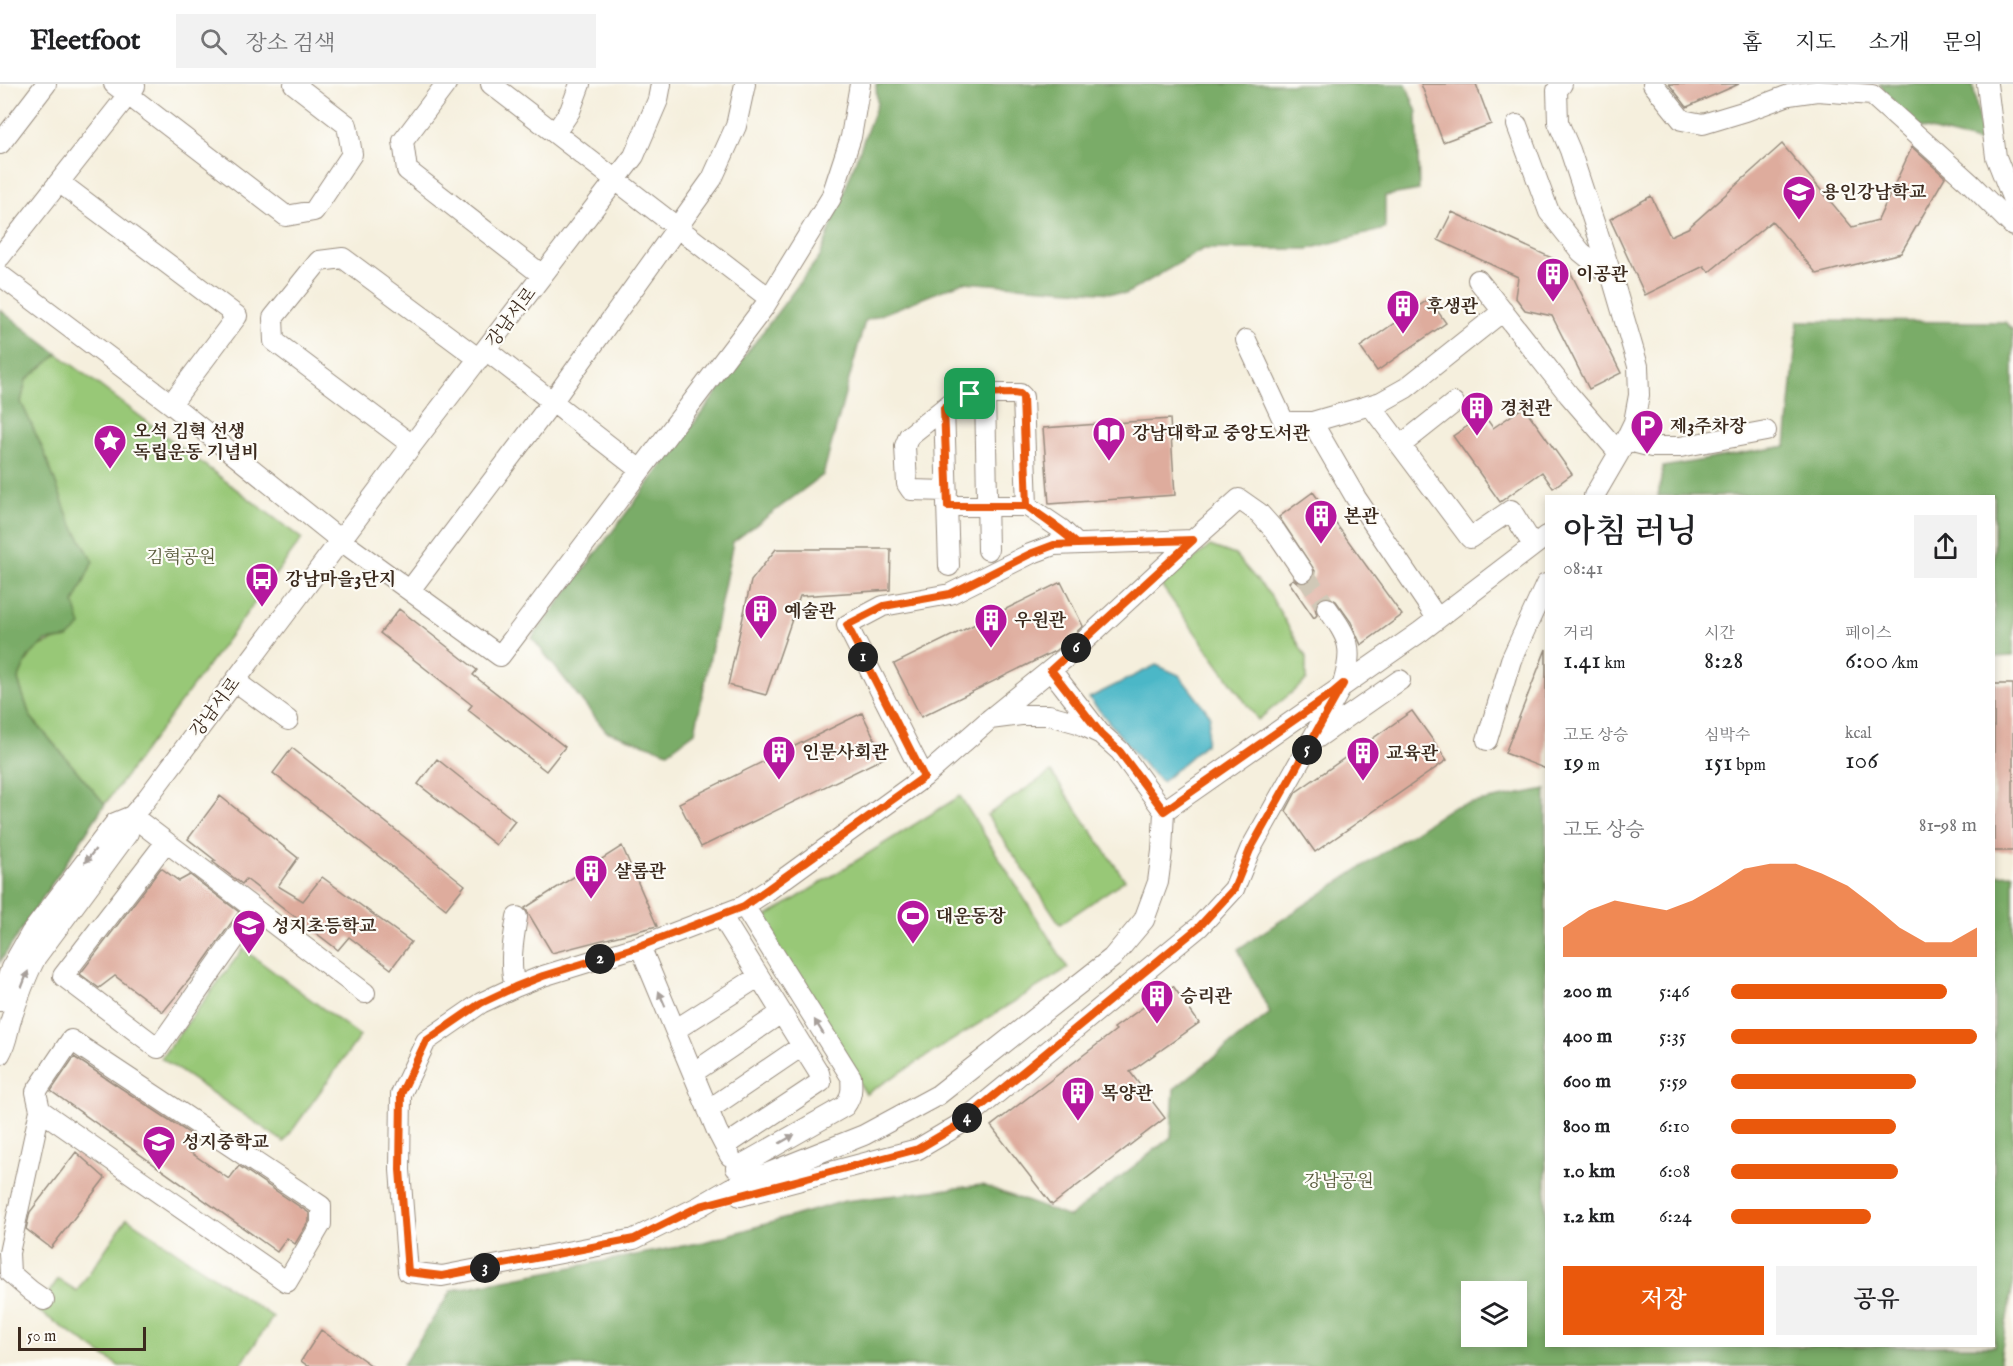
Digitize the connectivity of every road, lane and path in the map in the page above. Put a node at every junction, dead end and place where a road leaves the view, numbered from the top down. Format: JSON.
{"nodes":[{"id":1,"x":46,"y":84,"type":"edge"},
{"id":2,"x":294,"y":84,"type":"edge"},
{"id":3,"x":446,"y":84,"type":"edge"},
{"id":4,"x":491,"y":84,"type":"edge"},
{"id":5,"x":580,"y":84,"type":"edge"},
{"id":6,"x":661,"y":84,"type":"edge"},
{"id":7,"x":745,"y":84,"type":"edge"},
{"id":8,"x":860,"y":84,"type":"edge"},
{"id":9,"x":1562,"y":84,"type":"edge"},
{"id":10,"x":1653,"y":84,"type":"edge"},
{"id":11,"x":1987,"y":84,"type":"edge"},
{"id":12,"x":126,"y":88,"type":"edge"},
{"id":13,"x":1517,"y":125,"type":"dead end"},
{"id":14,"x":555,"y":133,"type":"junction"},
{"id":15,"x":0,"y":144,"type":"edge"},
{"id":16,"x":616,"y":180,"type":"junction"},
{"id":17,"x":59,"y":182,"type":"junction"},
{"id":18,"x":2013,"y":200,"type":"edge"},
{"id":19,"x":2013,"y":226,"type":"edge"},
{"id":20,"x":678,"y":228,"type":"junction"},
{"id":21,"x":0,"y":257,"type":"edge"},
{"id":22,"x":0,"y":275,"type":"edge"},
{"id":23,"x":542,"y":275,"type":"junction"},
{"id":24,"x":1612,"y":277,"type":"junction"},
{"id":25,"x":1478,"y":280,"type":"dead end"},
{"id":26,"x":769,"y":298,"type":"junction"},
{"id":27,"x":1503,"y":311,"type":"junction"},
{"id":28,"x":1246,"y":340,"type":"dead end"},
{"id":29,"x":483,"y":354,"type":"junction"},
{"id":30,"x":985,"y":393,"type":"junction"},
{"id":31,"x":552,"y":402,"type":"junction"},
{"id":32,"x":1454,"y":403,"type":"dead end"},
{"id":33,"x":171,"y":404,"type":"junction"},
{"id":34,"x":1371,"y":406,"type":"junction"},
{"id":35,"x":944,"y":408,"type":"junction"},
{"id":36,"x":1312,"y":422,"type":"junction"},
{"id":37,"x":1766,"y":431,"type":"dead end"},
{"id":38,"x":1401,"y":445,"type":"junction"},
{"id":39,"x":412,"y":446,"type":"junction"},
{"id":40,"x":1622,"y":446,"type":"junction"},
{"id":41,"x":640,"y":470,"type":"junction"},
{"id":42,"x":1596,"y":495,"type":"edge"},
{"id":43,"x":947,"y":499,"type":"junction"},
{"id":44,"x":987,"y":505,"type":"junction"},
{"id":45,"x":1027,"y":506,"type":"junction"},
{"id":46,"x":340,"y":540,"type":"junction"},
{"id":47,"x":1193,"y":540,"type":"junction"},
{"id":48,"x":1540,"y":540,"type":"edge"},
{"id":49,"x":1077,"y":544,"type":"junction"},
{"id":50,"x":988,"y":550,"type":"dead end"},
{"id":51,"x":949,"y":566,"type":"dead end"},
{"id":52,"x":1303,"y":572,"type":"tunnel mouth"},
{"id":53,"x":1545,"y":586,"type":"edge"},
{"id":54,"x":410,"y":590,"type":"junction"},
{"id":55,"x":1327,"y":609,"type":"tunnel mouth"},
{"id":56,"x":1437,"y":618,"type":"junction"},
{"id":57,"x":1051,"y":670,"type":"junction"},
{"id":58,"x":1400,"y":680,"type":"dead end"},
{"id":59,"x":235,"y":681,"type":"junction"},
{"id":60,"x":1343,"y":684,"type":"junction"},
{"id":61,"x":990,"y":719,"type":"junction"},
{"id":62,"x":288,"y":720,"type":"dead end"},
{"id":63,"x":1101,"y":734,"type":"junction"},
{"id":64,"x":1487,"y":740,"type":"dead end"},
{"id":65,"x":1312,"y":742,"type":"junction"},
{"id":66,"x":924,"y":777,"type":"junction"},
{"id":67,"x":1164,"y":811,"type":"junction"},
{"id":68,"x":132,"y":816,"type":"junction"},
{"id":69,"x":166,"y":842,"type":"junction"},
{"id":70,"x":744,"y":906,"type":"junction"},
{"id":71,"x":255,"y":910,"type":"junction"},
{"id":72,"x":721,"y":915,"type":"junction"},
{"id":73,"x":517,"y":917,"type":"dead end"},
{"id":74,"x":640,"y":946,"type":"junction"},
{"id":75,"x":29,"y":952,"type":"junction"},
{"id":76,"x":63,"y":976,"type":"junction"},
{"id":77,"x":758,"y":977,"type":"junction"},
{"id":78,"x":515,"y":987,"type":"junction"},
{"id":79,"x":365,"y":993,"type":"dead end"},
{"id":80,"x":0,"y":1001,"type":"edge"},
{"id":81,"x":781,"y":1013,"type":"junction"},
{"id":82,"x":675,"y":1030,"type":"junction"},
{"id":83,"x":802,"y":1046,"type":"junction"},
{"id":84,"x":0,"y":1054,"type":"edge"},
{"id":85,"x":693,"y":1073,"type":"junction"},
{"id":86,"x":40,"y":1110,"type":"junction"},
{"id":87,"x":708,"y":1110,"type":"junction"},
{"id":88,"x":725,"y":1146,"type":"junction"},
{"id":89,"x":736,"y":1168,"type":"junction"},
{"id":90,"x":731,"y":1188,"type":"junction"},
{"id":91,"x":700,"y":1206,"type":"junction"},
{"id":92,"x":44,"y":1300,"type":"dead end"}],
"edges":[{"from":1,"to":15,"type":"street"},
{"from":2,"to":12,"type":"street"},
{"from":3,"to":23,"type":"street"},
{"from":4,"to":14,"type":"street"},
{"from":5,"to":14,"type":"street"},
{"from":6,"to":16,"type":"street","name":"강남서로"},
{"from":7,"to":20,"type":"street"},
{"from":8,"to":26,"type":"street"},
{"from":9,"to":24,"type":"street"},
{"from":10,"to":19,"type":"street"},
{"from":11,"to":18,"type":"street"},
{"from":12,"to":17,"type":"street"},
{"from":13,"to":24,"type":"street"},
{"from":14,"to":16,"type":"street"},
{"from":16,"to":20,"type":"street"},
{"from":16,"to":23,"type":"street","name":"강남서로"},
{"from":17,"to":21,"type":"street"},
{"from":17,"to":33,"type":"street"},
{"from":20,"to":26,"type":"street"},
{"from":20,"to":31,"type":"street"},
{"from":22,"to":33,"type":"street"},
{"from":23,"to":29,"type":"street","name":"강남서로"},
{"from":24,"to":40,"type":"street"},
{"from":25,"to":27,"type":"street"},
{"from":26,"to":41,"type":"street"},
{"from":27,"to":34,"type":"street"},
{"from":27,"to":40,"type":"street"},
{"from":28,"to":36,"type":"street"},
{"from":29,"to":31,"type":"street"},
{"from":29,"to":39,"type":"street","name":"강남서로"},
{"from":29,"to":39,"type":"street"},
{"from":30,"to":35,"type":"street"},
{"from":30,"to":44,"type":"street"},
{"from":30,"to":45,"type":"street"},
{"from":31,"to":41,"type":"street"},
{"from":31,"to":54,"type":"street"},
{"from":32,"to":38,"type":"street"},
{"from":33,"to":46,"type":"street"},
{"from":34,"to":36,"type":"street"},
{"from":34,"to":38,"type":"street"},
{"from":35,"to":43,"type":"street"},
{"from":35,"to":43,"type":"street"},
{"from":36,"to":56,"type":"street"},
{"from":37,"to":40,"type":"street"},
{"from":38,"to":48,"type":"street"},
{"from":39,"to":46,"type":"street","name":"강남서로"},
{"from":40,"to":42,"type":"street"},
{"from":41,"to":54,"type":"street"},
{"from":43,"to":44,"type":"street"},
{"from":43,"to":51,"type":"street"},
{"from":44,"to":45,"type":"street"},
{"from":44,"to":50,"type":"street"},
{"from":45,"to":49,"type":"street"},
{"from":46,"to":54,"type":"street"},
{"from":46,"to":59,"type":"street","name":"강남서로"},
{"from":47,"to":49,"type":"street"},
{"from":47,"to":52,"type":"street"},
{"from":47,"to":57,"type":"street"},
{"from":48,"to":56,"type":"street"},
{"from":49,"to":66,"type":"street"},
{"from":53,"to":64,"type":"street"},
{"from":55,"to":60,"type":"street"},
{"from":56,"to":60,"type":"street"},
{"from":57,"to":61,"type":"street"},
{"from":57,"to":63,"type":"street"},
{"from":58,"to":65,"type":"street"},
{"from":59,"to":62,"type":"street"},
{"from":59,"to":68,"type":"street","name":"강남서로"},
{"from":60,"to":65,"type":"street"},
{"from":60,"to":67,"type":"street"},
{"from":61,"to":63,"type":"street"},
{"from":61,"to":66,"type":"street"},
{"from":63,"to":67,"type":"street"},
{"from":65,"to":91,"type":"street"},
{"from":66,"to":70,"type":"street"},
{"from":67,"to":90,"type":"street"},
{"from":68,"to":69,"type":"street"},
{"from":68,"to":75,"type":"street","name":"강남서로"},
{"from":69,"to":71,"type":"street"},
{"from":69,"to":76,"type":"street"},
{"from":70,"to":72,"type":"street"},
{"from":89,"to":70,"type":"street","one_way":true},
{"from":71,"to":76,"type":"street"},
{"from":71,"to":79,"type":"street"},
{"from":72,"to":74,"type":"street"},
{"from":72,"to":77,"type":"street"},
{"from":73,"to":78,"type":"street"},
{"from":74,"to":78,"type":"street"},
{"from":82,"to":74,"type":"street","one_way":true},
{"from":75,"to":76,"type":"street"},
{"from":75,"to":80,"type":"street","name":"강남서로"},
{"from":84,"to":75,"type":"street","name":"강남서로","one_way":true},
{"from":77,"to":81,"type":"street"},
{"from":77,"to":82,"type":"street"},
{"from":78,"to":91,"type":"street"},
{"from":81,"to":83,"type":"street"},
{"from":81,"to":85,"type":"street"},
{"from":82,"to":85,"type":"street"},
{"from":83,"to":87,"type":"street"},
{"from":83,"to":88,"type":"street"},
{"from":85,"to":87,"type":"street"},
{"from":86,"to":86,"type":"street"},
{"from":86,"to":92,"type":"street"},
{"from":87,"to":88,"type":"street"},
{"from":88,"to":89,"type":"street"},
{"from":89,"to":90,"type":"street"},
{"from":90,"to":91,"type":"street"}]}
